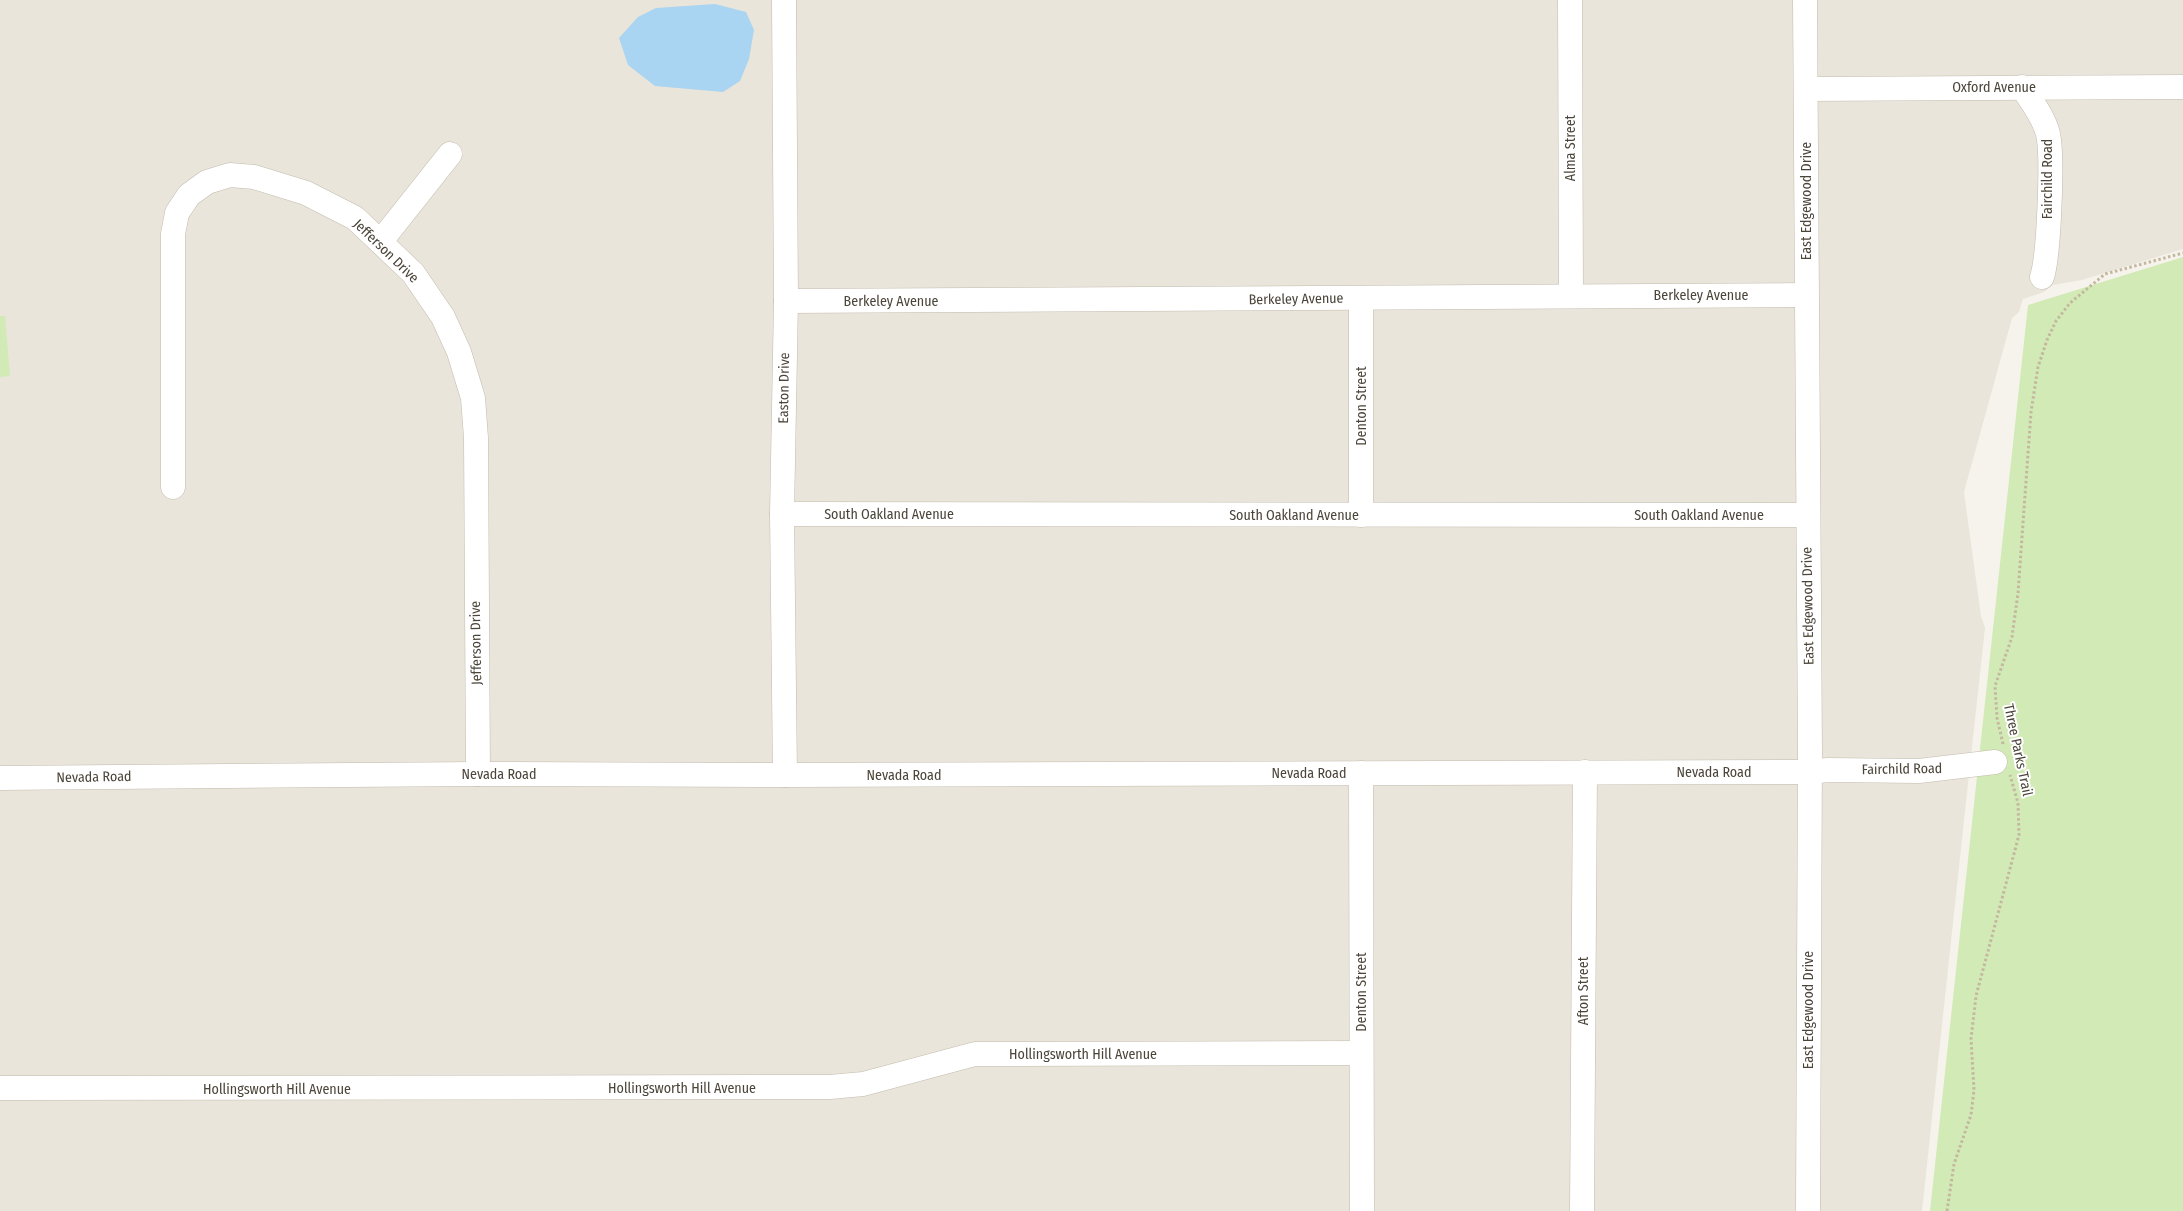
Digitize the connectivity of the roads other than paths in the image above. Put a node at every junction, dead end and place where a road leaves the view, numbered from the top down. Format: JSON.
{"nodes":[{"id":1,"x":784,"y":0,"type":"edge"},
{"id":2,"x":1570,"y":0,"type":"edge"},
{"id":3,"x":1805,"y":0,"type":"edge"},
{"id":4,"x":2022,"y":87,"type":"junction"},
{"id":5,"x":2183,"y":87,"type":"edge"},
{"id":6,"x":1806,"y":89,"type":"junction"},
{"id":7,"x":450,"y":154,"type":"dead end"},
{"id":8,"x":381,"y":241,"type":"junction"},
{"id":9,"x":2042,"y":277,"type":"dead end"},
{"id":10,"x":1806,"y":295,"type":"junction"},
{"id":11,"x":1571,"y":296,"type":"junction"},
{"id":12,"x":1361,"y":298,"type":"junction"},
{"id":13,"x":786,"y":301,"type":"junction"},
{"id":14,"x":173,"y":487,"type":"dead end"},
{"id":15,"x":782,"y":514,"type":"junction"},
{"id":16,"x":1360,"y":515,"type":"junction"},
{"id":17,"x":1807,"y":515,"type":"junction"},
{"id":18,"x":2002,"y":758,"type":"road end"},
{"id":19,"x":1585,"y":772,"type":"junction"},
{"id":20,"x":1808,"y":772,"type":"junction"},
{"id":21,"x":1361,"y":773,"type":"junction"},
{"id":22,"x":478,"y":774,"type":"junction"},
{"id":23,"x":785,"y":775,"type":"junction"},
{"id":24,"x":0,"y":778,"type":"edge"},
{"id":25,"x":1360,"y":1053,"type":"junction"},
{"id":26,"x":0,"y":1088,"type":"edge"},
{"id":27,"x":1362,"y":1211,"type":"edge"},
{"id":28,"x":1582,"y":1211,"type":"edge"},
{"id":29,"x":1808,"y":1211,"type":"edge"}],
"edges":[{"from":1,"to":13,"type":"street","name":"Easton Drive"},
{"from":2,"to":11,"type":"street","name":"Alma Street"},
{"from":3,"to":6,"type":"street","name":"East Edgewood Drive"},
{"from":4,"to":5,"type":"street","name":"Oxford Avenue"},
{"from":4,"to":6,"type":"street","name":"Oxford Avenue"},
{"from":4,"to":9,"type":"street","name":"Fairchild Road"},
{"from":6,"to":10,"type":"street","name":"East Edgewood Drive"},
{"from":7,"to":8,"type":"street"},
{"from":8,"to":14,"type":"street","name":"Jefferson Drive"},
{"from":8,"to":22,"type":"street","name":"Jefferson Drive"},
{"from":10,"to":11,"type":"street","name":"Berkeley Avenue"},
{"from":10,"to":17,"type":"street","name":"East Edgewood Drive"},
{"from":11,"to":12,"type":"street","name":"Berkeley Avenue"},
{"from":12,"to":13,"type":"street","name":"Berkeley Avenue"},
{"from":12,"to":16,"type":"street","name":"Denton Street"},
{"from":13,"to":15,"type":"street","name":"Easton Drive"},
{"from":15,"to":16,"type":"street","name":"South Oakland Avenue"},
{"from":15,"to":23,"type":"street","name":"Easton Drive"},
{"from":16,"to":17,"type":"street","name":"South Oakland Avenue"},
{"from":17,"to":20,"type":"street","name":"East Edgewood Drive"},
{"from":18,"to":20,"type":"street","name":"Fairchild Road"},
{"from":19,"to":20,"type":"street","name":"Nevada Road"},
{"from":19,"to":21,"type":"street","name":"Nevada Road"},
{"from":19,"to":28,"type":"street","name":"Afton Street"},
{"from":20,"to":29,"type":"street","name":"East Edgewood Drive"},
{"from":21,"to":23,"type":"street","name":"Nevada Road"},
{"from":21,"to":25,"type":"street","name":"Denton Street"},
{"from":22,"to":23,"type":"street","name":"Nevada Road"},
{"from":22,"to":24,"type":"street","name":"Nevada Road"},
{"from":25,"to":26,"type":"street","name":"Hollingsworth Hill Avenue"},
{"from":25,"to":27,"type":"street","name":"Denton Street"}]}
